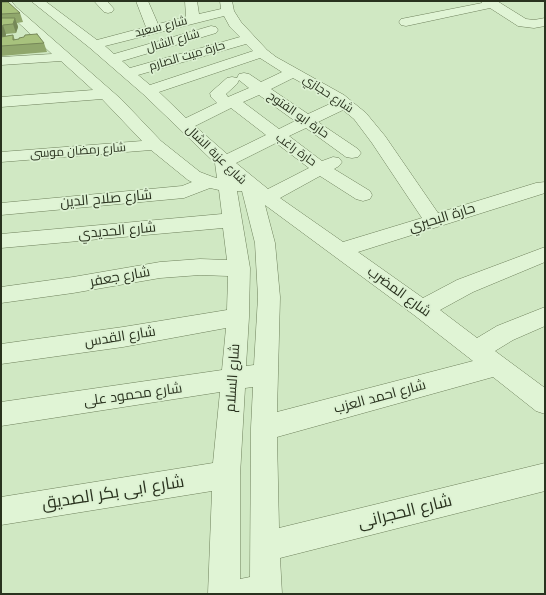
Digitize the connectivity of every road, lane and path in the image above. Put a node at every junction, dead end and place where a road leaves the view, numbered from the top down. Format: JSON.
{"nodes":[{"id":1,"x":37,"y":1,"type":"edge"},
{"id":2,"x":142,"y":1,"type":"edge"},
{"id":3,"x":191,"y":1,"type":"edge"},
{"id":4,"x":490,"y":3,"type":"edge"},
{"id":5,"x":6,"y":8,"type":"edge"},
{"id":6,"x":230,"y":8,"type":"edge"},
{"id":7,"x":193,"y":19,"type":"junction"},
{"id":8,"x":406,"y":22,"type":"dead end"},
{"id":9,"x":545,"y":22,"type":"edge"},
{"id":10,"x":30,"y":25,"type":"junction"},
{"id":11,"x":8,"y":26,"type":"edge"},
{"id":12,"x":153,"y":29,"type":"junction"},
{"id":13,"x":247,"y":39,"type":"junction"},
{"id":14,"x":96,"y":45,"type":"junction"},
{"id":15,"x":262,"y":53,"type":"junction"},
{"id":16,"x":65,"y":57,"type":"junction"},
{"id":17,"x":112,"y":59,"type":"junction"},
{"id":18,"x":1,"y":61,"type":"edge"},
{"id":19,"x":294,"y":72,"type":"junction"},
{"id":20,"x":128,"y":73,"type":"junction"},
{"id":21,"x":260,"y":88,"type":"junction"},
{"id":22,"x":148,"y":90,"type":"junction"},
{"id":23,"x":106,"y":94,"type":"junction"},
{"id":24,"x":1,"y":102,"type":"edge"},
{"id":25,"x":229,"y":103,"type":"junction"},
{"id":26,"x":344,"y":103,"type":"junction"},
{"id":27,"x":307,"y":121,"type":"junction"},
{"id":28,"x":184,"y":125,"type":"junction"},
{"id":29,"x":276,"y":136,"type":"junction"},
{"id":30,"x":379,"y":140,"type":"junction"},
{"id":31,"x":155,"y":145,"type":"junction"},
{"id":32,"x":352,"y":153,"type":"junction"},
{"id":33,"x":1,"y":157,"type":"edge"},
{"id":34,"x":224,"y":162,"type":"junction"},
{"id":35,"x":322,"y":169,"type":"junction"},
{"id":36,"x":543,"y":187,"type":"dead end"},
{"id":37,"x":239,"y":188,"type":"junction"},
{"id":38,"x":363,"y":195,"type":"dead end"},
{"id":39,"x":1,"y":209,"type":"edge"},
{"id":40,"x":233,"y":220,"type":"junction"},
{"id":41,"x":434,"y":221,"type":"junction"},
{"id":42,"x":1,"y":241,"type":"edge"},
{"id":43,"x":340,"y":250,"type":"junction"},
{"id":44,"x":545,"y":254,"type":"edge"},
{"id":45,"x":239,"y":268,"type":"junction"},
{"id":46,"x":1,"y":295,"type":"edge"},
{"id":47,"x":422,"y":309,"type":"junction"},
{"id":48,"x":545,"y":316,"type":"edge"},
{"id":49,"x":238,"y":317,"type":"junction"},
{"id":50,"x":476,"y":351,"type":"junction"},
{"id":51,"x":1,"y":354,"type":"edge"},
{"id":52,"x":496,"y":366,"type":"junction"},
{"id":53,"x":266,"y":374,"type":"junction"},
{"id":54,"x":234,"y":380,"type":"junction"},
{"id":55,"x":545,"y":403,"type":"edge"},
{"id":56,"x":1,"y":414,"type":"edge"},
{"id":57,"x":264,"y":428,"type":"junction"},
{"id":58,"x":226,"y":475,"type":"junction"},
{"id":59,"x":545,"y":477,"type":"edge"},
{"id":60,"x":1,"y":511,"type":"edge"},
{"id":61,"x":264,"y":547,"type":"junction"},
{"id":62,"x":258,"y":593,"type":"edge"},
{"id":63,"x":224,"y":594,"type":"edge"}],
"edges":[{"from":1,"to":14,"type":"street","name":"شارع عزبة الشال"},
{"from":2,"to":12,"type":"street"},
{"from":3,"to":7,"type":"street"},
{"from":4,"to":8,"type":"street"},
{"from":4,"to":9,"type":"street"},
{"from":5,"to":10,"type":"street","name":"شارع عزبة الشال"},
{"from":6,"to":7,"type":"street","name":"شارع سعيد"},
{"from":6,"to":13,"type":"street","name":"شارع حجازي"},
{"from":6,"to":17,"type":"street","name":"شارع الشال"},
{"from":7,"to":12,"type":"street","name":"شارع سعيد"},
{"from":10,"to":11,"type":"street"},
{"from":10,"to":16,"type":"street","name":"شارع عزبة الشال"},
{"from":12,"to":14,"type":"street","name":"شارع سعيد"},
{"from":13,"to":15,"type":"street","name":"شارع حجازي"},
{"from":13,"to":20,"type":"street","name":"حارة ميت الصارم"},
{"from":14,"to":17,"type":"street","name":"شارع عزبة الشال"},
{"from":15,"to":19,"type":"street","name":"شارع حجازي"},
{"from":15,"to":22,"type":"street"},
{"from":16,"to":18,"type":"street"},
{"from":16,"to":23,"type":"street","name":"شارع عزبة الشال"},
{"from":17,"to":20,"type":"street","name":"شارع عزبة الشال"},
{"from":19,"to":21,"type":"street"},
{"from":19,"to":26,"type":"street","name":"شارع حجازي"},
{"from":20,"to":22,"type":"street","name":"شارع عزبة الشال"},
{"from":21,"to":25,"type":"street"},
{"from":21,"to":25,"type":"street","name":"حارة ابو الفتوح"},
{"from":21,"to":27,"type":"street","name":"حارة ابو الفتوح"},
{"from":22,"to":28,"type":"street","name":"شارع عزبة الشال"},
{"from":23,"to":24,"type":"street"},
{"from":23,"to":31,"type":"street","name":"شارع عزبة الشال"},
{"from":25,"to":28,"type":"street"},
{"from":25,"to":29,"type":"street","name":"حارة راغب"},
{"from":26,"to":27,"type":"street"},
{"from":26,"to":30,"type":"street","name":"شارع حجازي"},
{"from":27,"to":29,"type":"street"},
{"from":27,"to":32,"type":"street","name":"حارة ابو الفتوح"},
{"from":28,"to":34,"type":"street","name":"شارع عزبة الشال"},
{"from":29,"to":34,"type":"street"},
{"from":29,"to":35,"type":"street","name":"حارة راغب"},
{"from":30,"to":32,"type":"street","name":"شارع صلاح الدين"},
{"from":30,"to":41,"type":"street","name":"شارع حجازي"},
{"from":31,"to":33,"type":"street","name":"شارع رمضان موسى"},
{"from":31,"to":37,"type":"street","name":"شارع عزبة الشال"},
{"from":32,"to":35,"type":"street","name":"شارع صلاح الدين"},
{"from":34,"to":37,"type":"street","name":"شارع السلام"},
{"from":35,"to":37,"type":"street","name":"شارع صلاح الدين"},
{"from":35,"to":38,"type":"street","name":"حارة راغب"},
{"from":36,"to":41,"type":"street","name":"حارة البحيري"},
{"from":37,"to":39,"type":"street","name":"شارع صلاح الدين"},
{"from":37,"to":40,"type":"street","name":"شارع السلام"},
{"from":37,"to":43,"type":"street","name":"شارع المضرب"},
{"from":37,"to":53,"type":"street","name":"شارع السلام"},
{"from":40,"to":42,"type":"street","name":"شارع الحديدي"},
{"from":40,"to":45,"type":"street","name":"شارع السلام"},
{"from":41,"to":43,"type":"street","name":"حارة البحيري"},
{"from":43,"to":47,"type":"street","name":"شارع المضرب"},
{"from":44,"to":47,"type":"street"},
{"from":45,"to":46,"type":"street","name":"شارع جعفر"},
{"from":45,"to":49,"type":"street","name":"شارع السلام"},
{"from":47,"to":50,"type":"street","name":"شارع المضرب"},
{"from":48,"to":50,"type":"street"},
{"from":49,"to":51,"type":"street","name":"شارع القدس"},
{"from":49,"to":54,"type":"street","name":"شارع السلام"},
{"from":50,"to":52,"type":"street","name":"شارع المضرب"},
{"from":52,"to":55,"type":"street","name":"شارع المضرب"},
{"from":52,"to":57,"type":"street","name":"شارع احمد العزب"},
{"from":53,"to":54,"type":"street","name":"شارع محمود على"},
{"from":53,"to":57,"type":"street","name":"شارع السلام"},
{"from":54,"to":56,"type":"street","name":"شارع محمود على"},
{"from":54,"to":58,"type":"street","name":"شارع السلام"},
{"from":57,"to":61,"type":"street","name":"شارع السلام"},
{"from":58,"to":60,"type":"street","name":"شارع ابى بكر الصديق"},
{"from":58,"to":63,"type":"street","name":"شارع السلام"},
{"from":59,"to":61,"type":"street","name":"شارع الحجرانى"},
{"from":61,"to":62,"type":"street","name":"شارع السلام"}]}
